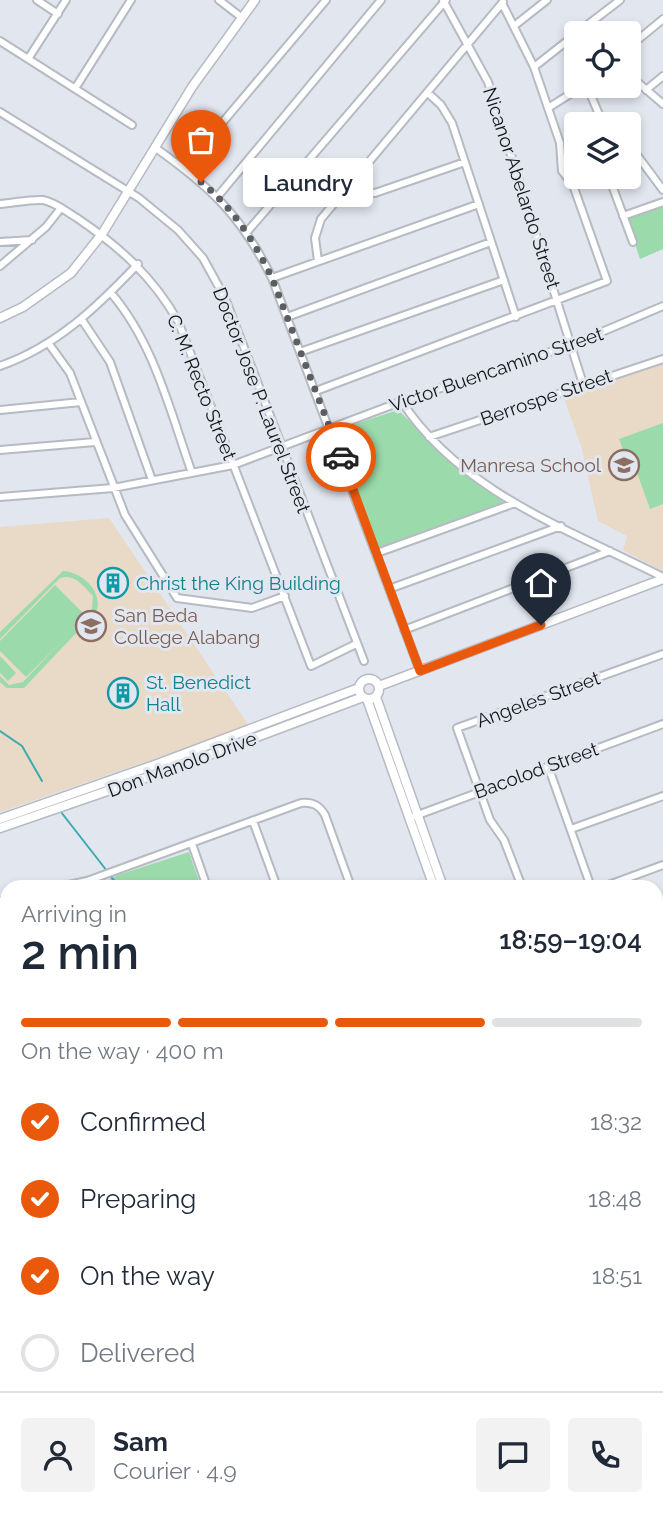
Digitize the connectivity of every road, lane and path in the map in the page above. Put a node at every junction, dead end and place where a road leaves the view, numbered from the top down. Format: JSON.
{"nodes":[{"id":1,"x":37,"y":0,"type":"edge"},
{"id":2,"x":66,"y":0,"type":"edge"},
{"id":3,"x":131,"y":0,"type":"edge"},
{"id":4,"x":219,"y":0,"type":"edge"},
{"id":5,"x":255,"y":0,"type":"edge"},
{"id":6,"x":326,"y":0,"type":"edge"},
{"id":7,"x":381,"y":0,"type":"edge"},
{"id":8,"x":547,"y":0,"type":"edge"},
{"id":9,"x":620,"y":0,"type":"edge"},
{"id":10,"x":444,"y":1,"type":"edge"},
{"id":11,"x":503,"y":2,"type":"edge"},
{"id":12,"x":58,"y":13,"type":"junction"},
{"id":13,"x":241,"y":17,"type":"junction"},
{"id":14,"x":663,"y":19,"type":"edge"},
{"id":15,"x":593,"y":21,"type":"edge"},
{"id":16,"x":514,"y":26,"type":"junction"},
{"id":17,"x":641,"y":37,"type":"edge"},
{"id":18,"x":0,"y":41,"type":"edge"},
{"id":19,"x":470,"y":43,"type":"junction"},
{"id":20,"x":564,"y":43,"type":"edge"},
{"id":21,"x":28,"y":59,"type":"junction"},
{"id":22,"x":534,"y":66,"type":"junction"},
{"id":23,"x":663,"y":76,"type":"edge"},
{"id":24,"x":641,"y":86,"type":"edge"},
{"id":25,"x":76,"y":87,"type":"junction"},
{"id":26,"x":646,"y":90,"type":"junction"},
{"id":27,"x":428,"y":93,"type":"junction"},
{"id":28,"x":565,"y":98,"type":"edge"},
{"id":29,"x":663,"y":104,"type":"edge"},
{"id":30,"x":548,"y":108,"type":"junction"},
{"id":31,"x":0,"y":112,"type":"edge"},
{"id":32,"x":132,"y":125,"type":"dead end"},
{"id":33,"x":157,"y":149,"type":"junction"},
{"id":34,"x":641,"y":160,"type":"edge"},
{"id":35,"x":465,"y":162,"type":"junction"},
{"id":36,"x":184,"y":168,"type":"junction"},
{"id":37,"x":350,"y":184,"type":"junction"},
{"id":38,"x":613,"y":189,"type":"edge"},
{"id":39,"x":663,"y":190,"type":"edge"},
{"id":40,"x":127,"y":193,"type":"junction"},
{"id":41,"x":218,"y":196,"type":"junction"},
{"id":42,"x":663,"y":202,"type":"edge"},
{"id":43,"x":0,"y":204,"type":"edge"},
{"id":44,"x":479,"y":204,"type":"junction"},
{"id":45,"x":61,"y":208,"type":"junction"},
{"id":46,"x":623,"y":216,"type":"junction"},
{"id":47,"x":247,"y":232,"type":"junction"},
{"id":48,"x":102,"y":234,"type":"junction"},
{"id":49,"x":32,"y":240,"type":"junction"},
{"id":50,"x":0,"y":242,"type":"edge"},
{"id":51,"x":491,"y":242,"type":"junction"},
{"id":52,"x":633,"y":242,"type":"dead end"},
{"id":53,"x":318,"y":261,"type":"junction"},
{"id":54,"x":138,"y":264,"type":"junction"},
{"id":55,"x":0,"y":266,"type":"edge"},
{"id":56,"x":272,"y":278,"type":"junction"},
{"id":57,"x":504,"y":280,"type":"junction"},
{"id":58,"x":111,"y":293,"type":"junction"},
{"id":59,"x":559,"y":301,"type":"junction"},
{"id":60,"x":663,"y":306,"type":"edge"},
{"id":61,"x":287,"y":317,"type":"junction"},
{"id":62,"x":516,"y":317,"type":"junction"},
{"id":63,"x":0,"y":318,"type":"edge"},
{"id":64,"x":82,"y":320,"type":"junction"},
{"id":65,"x":50,"y":344,"type":"junction"},
{"id":66,"x":571,"y":345,"type":"junction"},
{"id":67,"x":300,"y":352,"type":"junction"},
{"id":68,"x":663,"y":359,"type":"edge"},
{"id":69,"x":0,"y":366,"type":"edge"},
{"id":70,"x":583,"y":384,"type":"junction"},
{"id":71,"x":316,"y":391,"type":"junction"},
{"id":72,"x":81,"y":402,"type":"junction"},
{"id":73,"x":402,"y":402,"type":"junction"},
{"id":74,"x":0,"y":410,"type":"edge"},
{"id":75,"x":330,"y":429,"type":"junction"},
{"id":76,"x":429,"y":437,"type":"junction"},
{"id":77,"x":95,"y":442,"type":"junction"},
{"id":78,"x":281,"y":448,"type":"junction"},
{"id":79,"x":0,"y":450,"type":"edge"},
{"id":80,"x":233,"y":465,"type":"junction"},
{"id":81,"x":192,"y":473,"type":"junction"},
{"id":82,"x":152,"y":480,"type":"junction"},
{"id":83,"x":113,"y":488,"type":"junction"},
{"id":84,"x":0,"y":497,"type":"edge"},
{"id":85,"x":514,"y":503,"type":"junction"},
{"id":86,"x":561,"y":526,"type":"junction"},
{"id":87,"x":610,"y":551,"type":"junction"},
{"id":88,"x":377,"y":553,"type":"junction"},
{"id":89,"x":663,"y":578,"type":"edge"},
{"id":90,"x":389,"y":589,"type":"junction"},
{"id":91,"x":285,"y":596,"type":"junction"},
{"id":92,"x":404,"y":630,"type":"junction"},
{"id":93,"x":356,"y":644,"type":"junction"},
{"id":94,"x":663,"y":654,"type":"edge"},
{"id":95,"x":365,"y":661,"type":"dead end"},
{"id":96,"x":420,"y":671,"type":"junction"},
{"id":97,"x":379,"y":686,"type":"junction"},
{"id":98,"x":366,"y":695,"type":"junction"},
{"id":99,"x":663,"y":724,"type":"edge"},
{"id":100,"x":208,"y":745,"type":"junction"},
{"id":101,"x":211,"y":754,"type":"junction"},
{"id":102,"x":548,"y":766,"type":"junction"},
{"id":103,"x":121,"y":781,"type":"junction"},
{"id":104,"x":480,"y":791,"type":"junction"},
{"id":105,"x":663,"y":796,"type":"edge"},
{"id":106,"x":413,"y":816,"type":"junction"},
{"id":107,"x":0,"y":819,"type":"edge"},
{"id":108,"x":253,"y":821,"type":"junction"},
{"id":109,"x":0,"y":828,"type":"edge"},
{"id":110,"x":571,"y":829,"type":"junction"},
{"id":111,"x":192,"y":844,"type":"junction"},
{"id":112,"x":663,"y":866,"type":"edge"},
{"id":113,"x":96,"y":880,"type":"edge"},
{"id":114,"x":205,"y":880,"type":"edge"},
{"id":115,"x":274,"y":880,"type":"edge"},
{"id":116,"x":348,"y":880,"type":"edge"},
{"id":117,"x":432,"y":880,"type":"edge"},
{"id":118,"x":440,"y":880,"type":"edge"},
{"id":119,"x":519,"y":880,"type":"edge"},
{"id":120,"x":589,"y":880,"type":"edge"},
{"id":121,"x":623,"y":880,"type":"edge"}],
"edges":[{"from":1,"to":12,"type":"street"},
{"from":2,"to":12,"type":"street"},
{"from":3,"to":25,"type":"street"},
{"from":4,"to":13,"type":"street"},
{"from":5,"to":13,"type":"street"},
{"from":6,"to":36,"type":"street"},
{"from":7,"to":41,"type":"street"},
{"from":8,"to":16,"type":"street"},
{"from":9,"to":15,"type":"street"},
{"from":10,"to":19,"type":"street","name":"Nicanor Abelardo Street"},
{"from":10,"to":47,"type":"street"},
{"from":11,"to":16,"type":"street"},
{"from":11,"to":19,"type":"street"},
{"from":12,"to":21,"type":"street"},
{"from":13,"to":33,"type":"street"},
{"from":14,"to":17,"type":"street"},
{"from":16,"to":22,"type":"street"},
{"from":18,"to":21,"type":"street"},
{"from":19,"to":27,"type":"street"},
{"from":19,"to":59,"type":"street","name":"Nicanor Abelardo Street"},
{"from":20,"to":22,"type":"street"},
{"from":21,"to":25,"type":"street"},
{"from":22,"to":30,"type":"street"},
{"from":23,"to":26,"type":"street"},
{"from":24,"to":26,"type":"street"},
{"from":25,"to":32,"type":"street"},
{"from":26,"to":29,"type":"street"},
{"from":27,"to":35,"type":"street"},
{"from":27,"to":37,"type":"street"},
{"from":28,"to":30,"type":"street"},
{"from":30,"to":59,"type":"street"},
{"from":31,"to":40,"type":"street","name":"Doctor Jose P. Laurel Street"},
{"from":33,"to":36,"type":"street"},
{"from":33,"to":40,"type":"street"},
{"from":34,"to":39,"type":"street"},
{"from":35,"to":37,"type":"street"},
{"from":35,"to":44,"type":"street"},
{"from":36,"to":41,"type":"street"},
{"from":37,"to":53,"type":"street"},
{"from":38,"to":46,"type":"street"},
{"from":40,"to":48,"type":"street"},
{"from":40,"to":78,"type":"street","name":"Doctor Jose P. Laurel Street"},
{"from":41,"to":47,"type":"street"},
{"from":42,"to":46,"type":"street"},
{"from":43,"to":45,"type":"street","name":"C. M. Recto Street"},
{"from":44,"to":51,"type":"street"},
{"from":44,"to":53,"type":"street"},
{"from":45,"to":48,"type":"street","name":"C. M. Recto Street"},
{"from":45,"to":49,"type":"street"},
{"from":46,"to":52,"type":"street"},
{"from":47,"to":56,"type":"street"},
{"from":48,"to":54,"type":"street","name":"C. M. Recto Street"},
{"from":48,"to":63,"type":"street"},
{"from":49,"to":50,"type":"street"},
{"from":49,"to":55,"type":"street"},
{"from":51,"to":57,"type":"street"},
{"from":51,"to":61,"type":"street"},
{"from":53,"to":56,"type":"street"},
{"from":54,"to":58,"type":"street"},
{"from":54,"to":80,"type":"street","name":"C. M. Recto Street"},
{"from":56,"to":61,"type":"street"},
{"from":57,"to":62,"type":"street"},
{"from":57,"to":67,"type":"street"},
{"from":58,"to":64,"type":"street"},
{"from":58,"to":81,"type":"street"},
{"from":59,"to":62,"type":"street"},
{"from":59,"to":66,"type":"street","name":"Nicanor Abelardo Street"},
{"from":60,"to":66,"type":"street","name":"Victor Buencamino Street"},
{"from":61,"to":67,"type":"street"},
{"from":62,"to":71,"type":"street"},
{"from":64,"to":65,"type":"street"},
{"from":64,"to":82,"type":"street"},
{"from":65,"to":69,"type":"street"},
{"from":65,"to":72,"type":"street"},
{"from":66,"to":70,"type":"street","name":"Nicanor Abelardo Street"},
{"from":66,"to":73,"type":"street","name":"Victor Buencamino Street"},
{"from":67,"to":71,"type":"street"},
{"from":68,"to":70,"type":"street","name":"Berrospe Street"},
{"from":70,"to":76,"type":"street","name":"Berrospe Street"},
{"from":71,"to":75,"type":"street"},
{"from":72,"to":74,"type":"street"},
{"from":72,"to":77,"type":"street"},
{"from":73,"to":75,"type":"street","name":"Victor Buencamino Street"},
{"from":73,"to":76,"type":"street"},
{"from":75,"to":78,"type":"street","name":"Victor Buencamino Street"},
{"from":75,"to":88,"type":"street"},
{"from":76,"to":85,"type":"street"},
{"from":77,"to":79,"type":"street"},
{"from":77,"to":83,"type":"street"},
{"from":78,"to":80,"type":"street","name":"Victor Buencamino Street"},
{"from":78,"to":93,"type":"street","name":"Doctor Jose P. Laurel Street"},
{"from":80,"to":81,"type":"street","name":"Victor Buencamino Street"},
{"from":80,"to":91,"type":"street","name":"C. M. Recto Street"},
{"from":81,"to":82,"type":"street","name":"Victor Buencamino Street"},
{"from":82,"to":83,"type":"street","name":"Victor Buencamino Street"},
{"from":83,"to":84,"type":"street","name":"Victor Buencamino Street"},
{"from":83,"to":91,"type":"street"},
{"from":85,"to":86,"type":"street"},
{"from":85,"to":88,"type":"street"},
{"from":86,"to":87,"type":"street"},
{"from":86,"to":90,"type":"street"},
{"from":87,"to":89,"type":"street"},
{"from":87,"to":92,"type":"street"},
{"from":88,"to":90,"type":"street"},
{"from":89,"to":96,"type":"street"},
{"from":90,"to":92,"type":"street"},
{"from":91,"to":93,"type":"street","name":"C. M. Recto Street"},
{"from":92,"to":96,"type":"street"},
{"from":93,"to":95,"type":"street","name":"Doctor Jose P. Laurel Street"},
{"from":94,"to":104,"type":"street","name":"Angeles Street"},
{"from":96,"to":97,"type":"street"},
{"from":97,"to":98,"type":"street"},
{"from":97,"to":98,"type":"street"},
{"from":98,"to":100,"type":"street","name":"Don Manolo Drive"},
{"from":98,"to":101,"type":"street","name":"Don Manolo Drive"},
{"from":98,"to":106,"type":"street"},
{"from":99,"to":102,"type":"street","name":"Bacolod Street"},
{"from":100,"to":101,"type":"street"},
{"from":100,"to":103,"type":"street","name":"Don Manolo Drive"},
{"from":101,"to":103,"type":"street","name":"Don Manolo Drive"},
{"from":102,"to":104,"type":"street","name":"Bacolod Street"},
{"from":102,"to":110,"type":"street"},
{"from":103,"to":107,"type":"street","name":"Don Manolo Drive"},
{"from":103,"to":109,"type":"street","name":"Don Manolo Drive"},
{"from":104,"to":106,"type":"street","name":"Bacolod Street"},
{"from":104,"to":119,"type":"street","name":"Angeles Street"},
{"from":105,"to":110,"type":"street"},
{"from":106,"to":117,"type":"street"},
{"from":106,"to":118,"type":"street"},
{"from":108,"to":111,"type":"street"},
{"from":108,"to":115,"type":"street"},
{"from":108,"to":116,"type":"street"},
{"from":110,"to":120,"type":"street"},
{"from":111,"to":113,"type":"street"},
{"from":111,"to":114,"type":"street"},
{"from":112,"to":121,"type":"street"}]}
